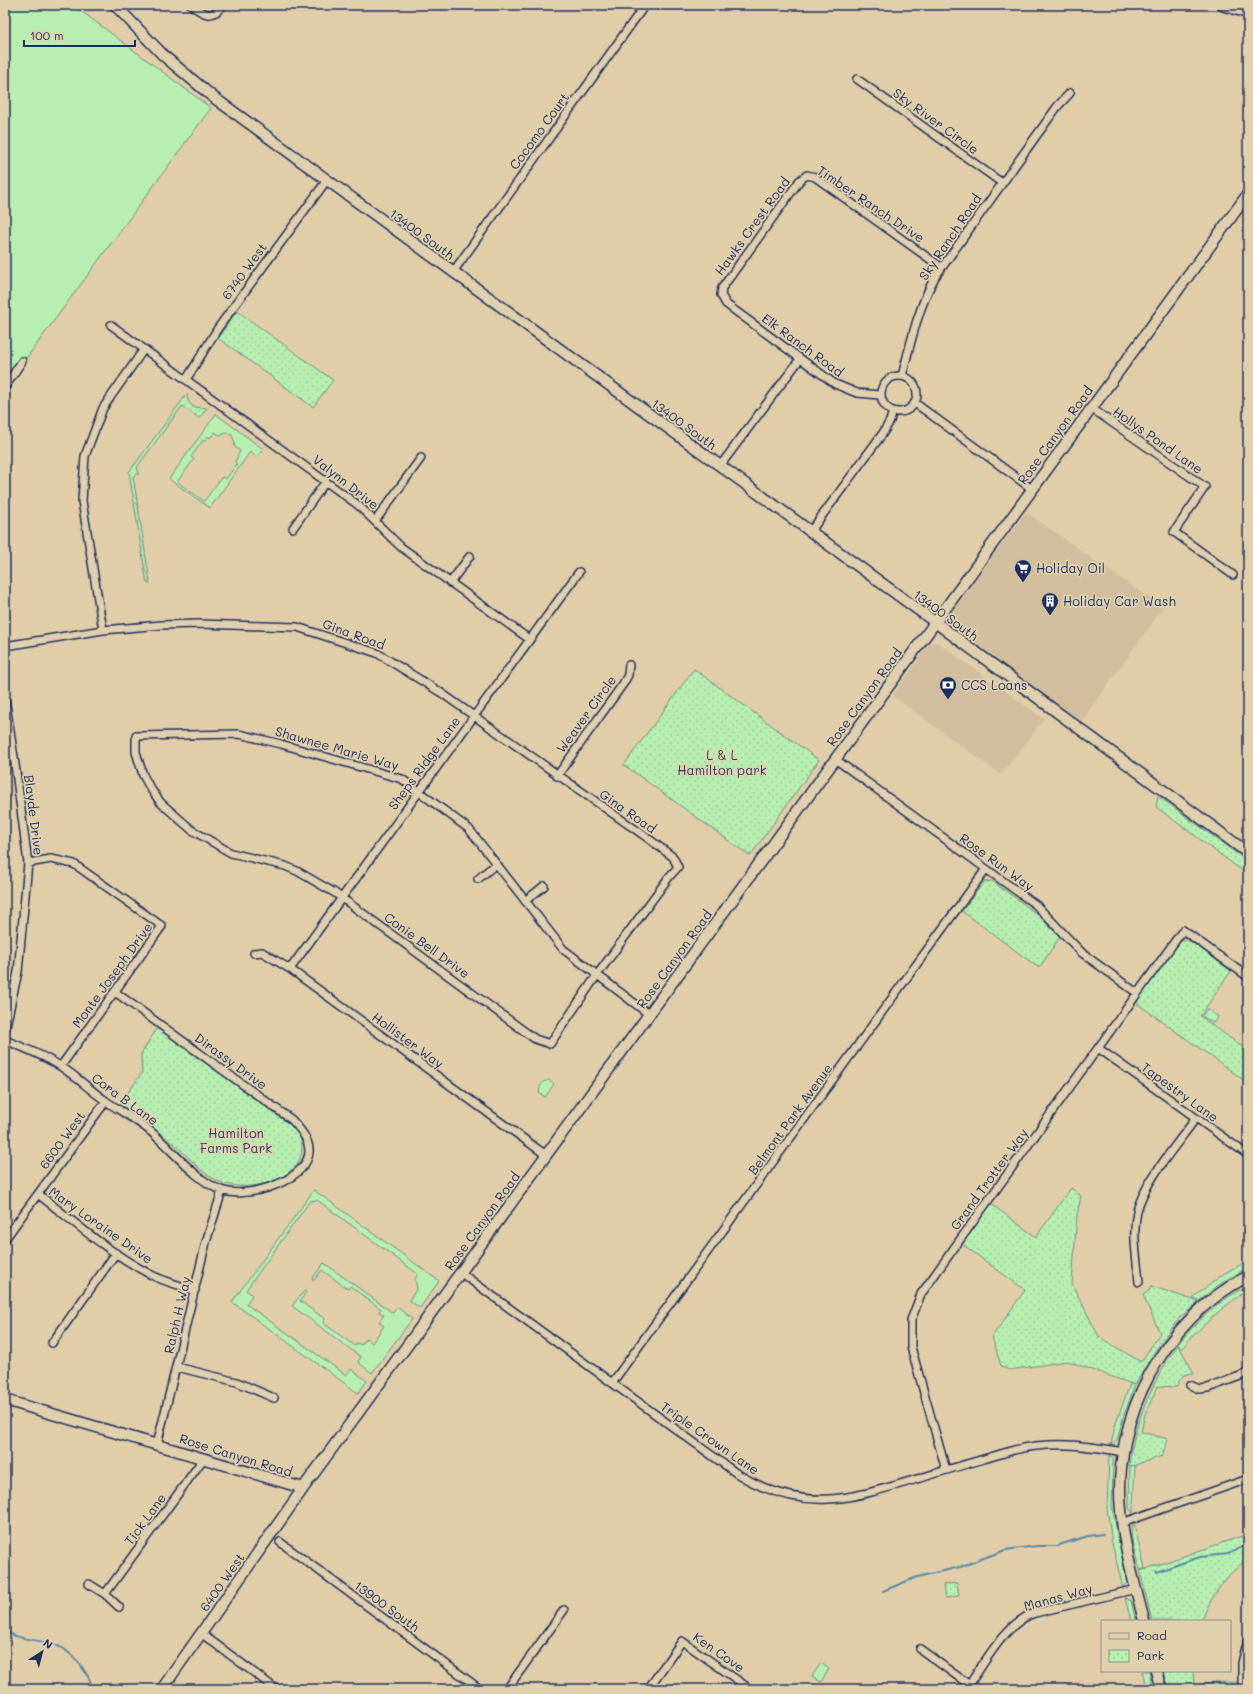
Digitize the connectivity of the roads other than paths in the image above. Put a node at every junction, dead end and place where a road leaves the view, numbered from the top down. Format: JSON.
{"nodes":[{"id":1,"x":115,"y":5,"type":"edge"},
{"id":2,"x":191,"y":5,"type":"edge"},
{"id":3,"x":223,"y":5,"type":"edge"},
{"id":4,"x":645,"y":5,"type":"edge"},
{"id":5,"x":1222,"y":5,"type":"edge"},
{"id":6,"x":1248,"y":13,"type":"edge"},
{"id":7,"x":856,"y":79,"type":"dead end"},
{"id":8,"x":1070,"y":93,"type":"dead end"},
{"id":9,"x":807,"y":175,"type":"joint"},
{"id":10,"x":327,"y":180,"type":"junction"},
{"id":11,"x":1002,"y":183,"type":"junction"},
{"id":12,"x":1248,"y":194,"type":"edge"},
{"id":13,"x":941,"y":267,"type":"junction"},
{"id":14,"x":453,"y":272,"type":"junction"},
{"id":15,"x":721,"y":295,"type":"joint"},
{"id":16,"x":111,"y":325,"type":"dead end"},
{"id":17,"x":144,"y":349,"type":"junction"},
{"id":18,"x":800,"y":359,"type":"junction"},
{"id":19,"x":22,"y":361,"type":"dead end"},
{"id":20,"x":902,"y":376,"type":"junction"},
{"id":21,"x":186,"y":380,"type":"junction"},
{"id":22,"x":5,"y":387,"type":"edge"},
{"id":23,"x":880,"y":395,"type":"junction"},
{"id":24,"x":915,"y":403,"type":"junction"},
{"id":25,"x":1091,"y":408,"type":"junction"},
{"id":26,"x":893,"y":411,"type":"junction"},
{"id":27,"x":421,"y":458,"type":"dead end"},
{"id":28,"x":720,"y":466,"type":"junction"},
{"id":29,"x":326,"y":481,"type":"junction"},
{"id":30,"x":1032,"y":489,"type":"junction"},
{"id":31,"x":376,"y":520,"type":"junction"},
{"id":32,"x":293,"y":528,"type":"dead end"},
{"id":33,"x":810,"y":532,"type":"junction"},
{"id":34,"x":470,"y":556,"type":"dead end"},
{"id":35,"x":579,"y":572,"type":"dead end"},
{"id":36,"x":1233,"y":575,"type":"dead end"},
{"id":37,"x":450,"y":583,"type":"junction"},
{"id":38,"x":935,"y":622,"type":"junction"},
{"id":39,"x":102,"y":630,"type":"junction"},
{"id":40,"x":529,"y":639,"type":"junction"},
{"id":41,"x":5,"y":646,"type":"edge"},
{"id":42,"x":630,"y":665,"type":"dead end"},
{"id":43,"x":5,"y":698,"type":"edge"},
{"id":44,"x":473,"y":716,"type":"junction"},
{"id":45,"x":136,"y":736,"type":"joint"},
{"id":46,"x":835,"y":759,"type":"junction"},
{"id":47,"x":557,"y":776,"type":"junction"},
{"id":48,"x":418,"y":791,"type":"junction"},
{"id":49,"x":1248,"y":853,"type":"edge"},
{"id":50,"x":28,"y":863,"type":"junction"},
{"id":51,"x":496,"y":864,"type":"junction"},
{"id":52,"x":678,"y":867,"type":"joint"},
{"id":53,"x":986,"y":869,"type":"junction"},
{"id":54,"x":478,"y":879,"type":"dead end"},
{"id":55,"x":544,"y":886,"type":"dead end"},
{"id":56,"x":342,"y":898,"type":"junction"},
{"id":57,"x":525,"y":902,"type":"junction"},
{"id":58,"x":254,"y":953,"type":"dead end"},
{"id":59,"x":290,"y":969,"type":"junction"},
{"id":60,"x":597,"y":975,"type":"junction"},
{"id":61,"x":1248,"y":977,"type":"edge"},
{"id":62,"x":115,"y":992,"type":"junction"},
{"id":63,"x":1137,"y":993,"type":"junction"},
{"id":64,"x":650,"y":1015,"type":"junction"},
{"id":65,"x":5,"y":1030,"type":"edge"},
{"id":66,"x":5,"y":1040,"type":"edge"},
{"id":67,"x":1098,"y":1048,"type":"junction"},
{"id":68,"x":61,"y":1066,"type":"junction"},
{"id":69,"x":106,"y":1101,"type":"junction"},
{"id":70,"x":1196,"y":1118,"type":"junction"},
{"id":71,"x":546,"y":1155,"type":"junction"},
{"id":72,"x":1248,"y":1155,"type":"edge"},
{"id":73,"x":222,"y":1191,"type":"junction"},
{"id":74,"x":38,"y":1194,"type":"junction"},
{"id":75,"x":5,"y":1239,"type":"edge"},
{"id":76,"x":116,"y":1253,"type":"junction"},
{"id":77,"x":461,"y":1274,"type":"junction"},
{"id":78,"x":1247,"y":1278,"type":"edge"},
{"id":79,"x":1139,"y":1282,"type":"dead end"},
{"id":80,"x":195,"y":1290,"type":"junction"},
{"id":81,"x":52,"y":1343,"type":"dead end"},
{"id":82,"x":177,"y":1367,"type":"junction"},
{"id":83,"x":1248,"y":1373,"type":"edge"},
{"id":84,"x":612,"y":1383,"type":"junction"},
{"id":85,"x":1190,"y":1385,"type":"dead end"},
{"id":86,"x":274,"y":1398,"type":"dead end"},
{"id":87,"x":5,"y":1400,"type":"edge"},
{"id":88,"x":157,"y":1445,"type":"junction"},
{"id":89,"x":1123,"y":1452,"type":"junction"},
{"id":90,"x":204,"y":1458,"type":"junction"},
{"id":91,"x":946,"y":1470,"type":"junction"},
{"id":92,"x":1248,"y":1479,"type":"edge"},
{"id":93,"x":303,"y":1488,"type":"junction"},
{"id":94,"x":1122,"y":1523,"type":"junction"},
{"id":95,"x":280,"y":1542,"type":"dead end"},
{"id":96,"x":89,"y":1584,"type":"dead end"},
{"id":97,"x":1136,"y":1590,"type":"junction"},
{"id":98,"x":105,"y":1594,"type":"junction"},
{"id":99,"x":119,"y":1607,"type":"dead end"},
{"id":100,"x":564,"y":1610,"type":"dead end"},
{"id":101,"x":1144,"y":1620,"type":"edge"},
{"id":102,"x":202,"y":1634,"type":"junction"},
{"id":103,"x":1248,"y":1639,"type":"edge"},
{"id":104,"x":920,"y":1649,"type":"dead end"},
{"id":105,"x":1156,"y":1672,"type":"edge"},
{"id":106,"x":972,"y":1687,"type":"edge"},
{"id":107,"x":162,"y":1689,"type":"edge"},
{"id":108,"x":276,"y":1689,"type":"edge"},
{"id":109,"x":480,"y":1689,"type":"edge"},
{"id":110,"x":507,"y":1689,"type":"edge"},
{"id":111,"x":648,"y":1689,"type":"edge"},
{"id":112,"x":750,"y":1689,"type":"edge"},
{"id":113,"x":1161,"y":1689,"type":"edge"},
{"id":114,"x":1242,"y":1689,"type":"edge"}],
"edges":[{"from":1,"to":10,"type":"street","name":"13400 South"},
{"from":2,"to":3,"type":"street"},
{"from":4,"to":14,"type":"street","name":"Cocomo Court"},
{"from":5,"to":6,"type":"street"},
{"from":7,"to":11,"type":"street","name":"Sky River Circle"},
{"from":8,"to":11,"type":"street","name":"Sky Ranch Road"},
{"from":9,"to":13,"type":"street","name":"Timber Ranch Drive"},
{"from":9,"to":15,"type":"street","name":"Hawks Crest Road"},
{"from":10,"to":14,"type":"street","name":"13400 South"},
{"from":10,"to":21,"type":"street","name":"6740 West"},
{"from":11,"to":13,"type":"street","name":"Sky Ranch Road"},
{"from":12,"to":25,"type":"street","name":"Rose Canyon Road"},
{"from":13,"to":20,"type":"street","name":"Sky Ranch Road"},
{"from":14,"to":28,"type":"street","name":"13400 South"},
{"from":15,"to":18,"type":"street","name":"Elk Ranch Road"},
{"from":16,"to":17,"type":"street","name":"Valynn Drive"},
{"from":17,"to":21,"type":"street","name":"Valynn Drive"},
{"from":17,"to":39,"type":"street"},
{"from":18,"to":23,"type":"street","name":"Elk Ranch Road"},
{"from":18,"to":28,"type":"street"},
{"from":19,"to":22,"type":"street"},
{"from":20,"to":23,"type":"street"},
{"from":20,"to":24,"type":"street"},
{"from":21,"to":29,"type":"street","name":"Valynn Drive"},
{"from":23,"to":26,"type":"street"},
{"from":24,"to":26,"type":"street"},
{"from":24,"to":30,"type":"street"},
{"from":25,"to":30,"type":"street","name":"Rose Canyon Road"},
{"from":25,"to":36,"type":"street","name":"Hollys Pond Lane"},
{"from":26,"to":33,"type":"street"},
{"from":27,"to":31,"type":"street"},
{"from":28,"to":33,"type":"street","name":"13400 South"},
{"from":29,"to":31,"type":"street","name":"Valynn Drive"},
{"from":29,"to":32,"type":"street"},
{"from":30,"to":38,"type":"street","name":"Rose Canyon Road"},
{"from":31,"to":37,"type":"street","name":"Valynn Drive"},
{"from":33,"to":38,"type":"street","name":"13400 South"},
{"from":34,"to":37,"type":"street"},
{"from":35,"to":40,"type":"street","name":"Sheps Ridge Lane"},
{"from":37,"to":40,"type":"street","name":"Valynn Drive"},
{"from":38,"to":46,"type":"street","name":"Rose Canyon Road"},
{"from":38,"to":49,"type":"street","name":"13400 South"},
{"from":39,"to":41,"type":"street","name":"Gina Road"},
{"from":39,"to":44,"type":"street","name":"Gina Road"},
{"from":40,"to":44,"type":"street","name":"Sheps Ridge Lane"},
{"from":42,"to":47,"type":"street","name":"Weaver Circle"},
{"from":43,"to":50,"type":"street","name":"Blayde Drive"},
{"from":44,"to":47,"type":"street","name":"Gina Road"},
{"from":44,"to":48,"type":"street","name":"Sheps Ridge Lane"},
{"from":45,"to":48,"type":"street","name":"Shawnee Marie Way"},
{"from":45,"to":56,"type":"street","name":"Conie Bell Drive"},
{"from":46,"to":53,"type":"street","name":"Rose Run Way"},
{"from":46,"to":64,"type":"street","name":"Rose Canyon Road"},
{"from":47,"to":52,"type":"street","name":"Gina Road"},
{"from":48,"to":51,"type":"street","name":"Shawnee Marie Way"},
{"from":48,"to":56,"type":"street","name":"Sheps Ridge Lane"},
{"from":50,"to":62,"type":"street","name":"Monte Joseph Drive"},
{"from":50,"to":65,"type":"street","name":"Blayde Drive"},
{"from":51,"to":54,"type":"street"},
{"from":51,"to":57,"type":"street","name":"Shawnee Marie Way"},
{"from":52,"to":60,"type":"street","name":"Conie Bell Drive"},
{"from":53,"to":63,"type":"street","name":"Rose Run Way"},
{"from":53,"to":84,"type":"street","name":"Belmont Park Avenue"},
{"from":55,"to":57,"type":"street"},
{"from":56,"to":59,"type":"street","name":"Sheps Ridge Lane"},
{"from":56,"to":60,"type":"street","name":"Conie Bell Drive"},
{"from":57,"to":60,"type":"street","name":"Shawnee Marie Way"},
{"from":58,"to":59,"type":"street","name":"Hollister Way"},
{"from":59,"to":71,"type":"street","name":"Hollister Way"},
{"from":60,"to":64,"type":"street","name":"Shawnee Marie Way"},
{"from":61,"to":63,"type":"street","name":"Grand Trotter Way"},
{"from":62,"to":68,"type":"street","name":"Monte Joseph Drive"},
{"from":62,"to":73,"type":"street","name":"Dirassy Drive"},
{"from":63,"to":67,"type":"street","name":"Grand Trotter Way"},
{"from":64,"to":71,"type":"street","name":"Rose Canyon Road"},
{"from":66,"to":68,"type":"street","name":"Cora B Lane"},
{"from":67,"to":70,"type":"street","name":"Tapestry Lane"},
{"from":67,"to":91,"type":"street","name":"Grand Trotter Way"},
{"from":68,"to":69,"type":"street","name":"Cora B Lane"},
{"from":69,"to":73,"type":"street","name":"Cora B Lane"},
{"from":69,"to":74,"type":"street","name":"6600 West"},
{"from":70,"to":72,"type":"street","name":"Tapestry Lane"},
{"from":70,"to":79,"type":"street"},
{"from":71,"to":77,"type":"street","name":"Rose Canyon Road"},
{"from":73,"to":80,"type":"street","name":"Ralph H Way"},
{"from":74,"to":75,"type":"street","name":"6600 West"},
{"from":74,"to":76,"type":"street","name":"Mary Loraine Drive"},
{"from":76,"to":80,"type":"street","name":"Mary Loraine Drive"},
{"from":76,"to":81,"type":"street"},
{"from":77,"to":84,"type":"street","name":"Triple Crown Lane"},
{"from":77,"to":93,"type":"street","name":"Rose Canyon Road"},
{"from":78,"to":89,"type":"street"},
{"from":80,"to":82,"type":"street","name":"Ralph H Way"},
{"from":82,"to":86,"type":"street"},
{"from":82,"to":88,"type":"street","name":"Ralph H Way"},
{"from":83,"to":85,"type":"street"},
{"from":84,"to":91,"type":"street","name":"Triple Crown Lane"},
{"from":87,"to":88,"type":"street","name":"Rose Canyon Road"},
{"from":88,"to":90,"type":"street","name":"Rose Canyon Road"},
{"from":89,"to":91,"type":"street","name":"Triple Crown Lane"},
{"from":89,"to":94,"type":"street"},
{"from":90,"to":93,"type":"street","name":"Rose Canyon Road"},
{"from":90,"to":98,"type":"street","name":"Tick Lane"},
{"from":92,"to":94,"type":"street"},
{"from":93,"to":102,"type":"street","name":"6400 West"},
{"from":94,"to":97,"type":"street"},
{"from":95,"to":109,"type":"street","name":"13900 South"},
{"from":96,"to":98,"type":"street"},
{"from":97,"to":101,"type":"street"},
{"from":97,"to":106,"type":"street","name":"Manas Way"},
{"from":98,"to":99,"type":"street"},
{"from":100,"to":110,"type":"street"},
{"from":102,"to":107,"type":"street","name":"6400 West"},
{"from":102,"to":108,"type":"street"},
{"from":103,"to":114,"type":"street"},
{"from":104,"to":106,"type":"street"},
{"from":105,"to":113,"type":"street"},
{"from":111,"to":112,"type":"street","name":"Ken Cove"}]}
